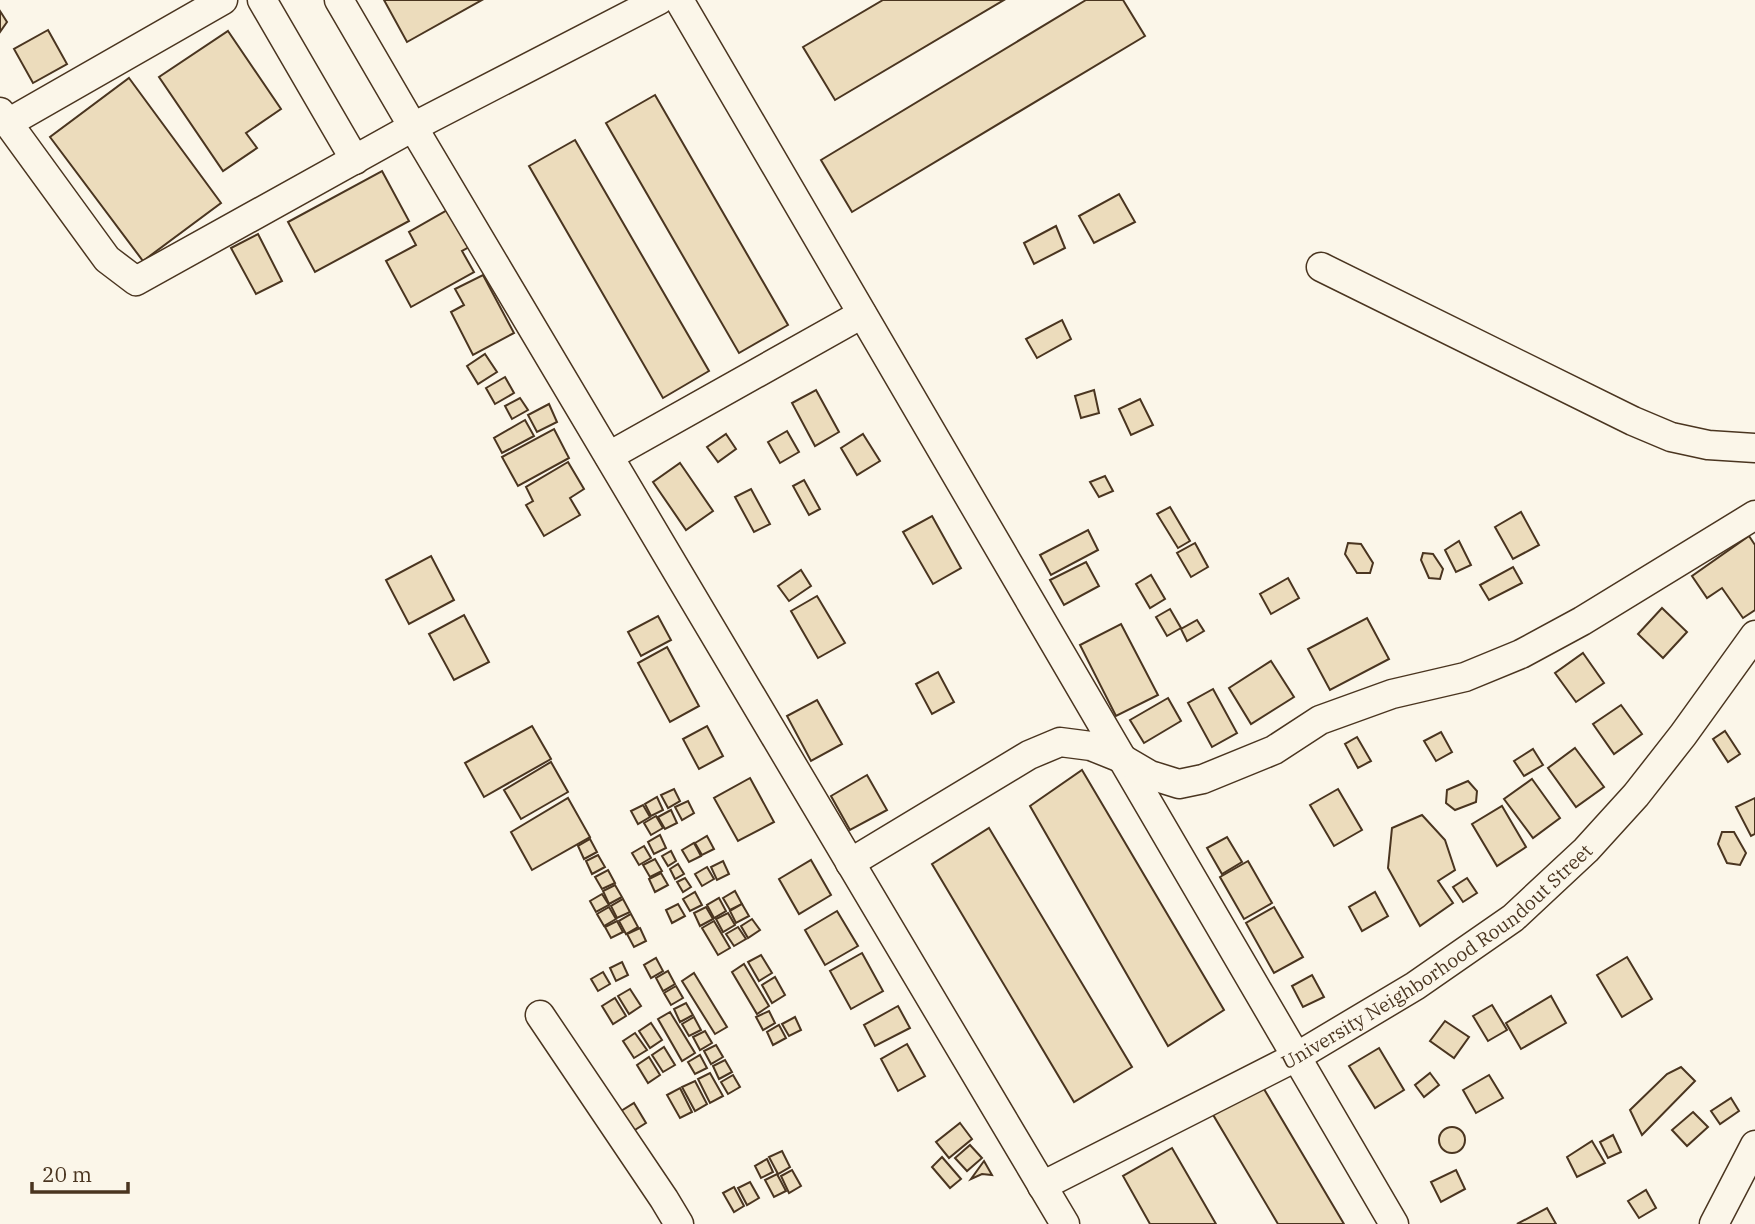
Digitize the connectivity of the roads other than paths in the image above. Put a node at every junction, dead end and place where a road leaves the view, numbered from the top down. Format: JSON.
{"nodes":[{"id":1,"x":223,"y":0,"type":"edge"},
{"id":2,"x":262,"y":0,"type":"edge"},
{"id":3,"x":339,"y":0,"type":"edge"},
{"id":4,"x":659,"y":0,"type":"edge"},
{"id":5,"x":678,"y":0,"type":"edge"},
{"id":6,"x":4,"y":117,"type":"edge"},
{"id":7,"x":413,"y":127,"type":"junction"},
{"id":8,"x":355,"y":159,"type":"junction"},
{"id":9,"x":1321,"y":267,"type":"dead end"},
{"id":10,"x":862,"y":314,"type":"junction"},
{"id":11,"x":1755,"y":448,"type":"edge"},
{"id":12,"x":609,"y":456,"type":"junction"},
{"id":13,"x":1755,"y":514,"type":"edge"},
{"id":14,"x":1755,"y":635,"type":"edge"},
{"id":15,"x":1121,"y":758,"type":"junction"},
{"id":16,"x":850,"y":863,"type":"junction"},
{"id":17,"x":540,"y":1015,"type":"dead end"},
{"id":18,"x":1296,"y":1057,"type":"junction"},
{"id":19,"x":1755,"y":1145,"type":"edge"},
{"id":20,"x":1042,"y":1186,"type":"junction"},
{"id":21,"x":679,"y":1224,"type":"edge"},
{"id":22,"x":1065,"y":1224,"type":"edge"},
{"id":23,"x":1394,"y":1224,"type":"edge"},
{"id":24,"x":1714,"y":1224,"type":"edge"}],
"edges":[{"from":1,"to":6,"type":"street"},
{"from":2,"to":8,"type":"street"},
{"from":3,"to":7,"type":"street"},
{"from":4,"to":7,"type":"street"},
{"from":5,"to":10,"type":"street"},
{"from":6,"to":8,"type":"street"},
{"from":7,"to":8,"type":"street"},
{"from":7,"to":12,"type":"street"},
{"from":9,"to":11,"type":"street"},
{"from":10,"to":12,"type":"street"},
{"from":10,"to":15,"type":"street"},
{"from":12,"to":16,"type":"street"},
{"from":13,"to":15,"type":"street"},
{"from":14,"to":18,"type":"street","name":"University Neighborhood Roundout Street"},
{"from":15,"to":16,"type":"street"},
{"from":15,"to":18,"type":"street"},
{"from":16,"to":20,"type":"street"},
{"from":17,"to":21,"type":"street"},
{"from":18,"to":20,"type":"street","name":"University Neighborhood Roundout Street"},
{"from":18,"to":23,"type":"street"},
{"from":19,"to":24,"type":"street"},
{"from":20,"to":22,"type":"street"}]}
